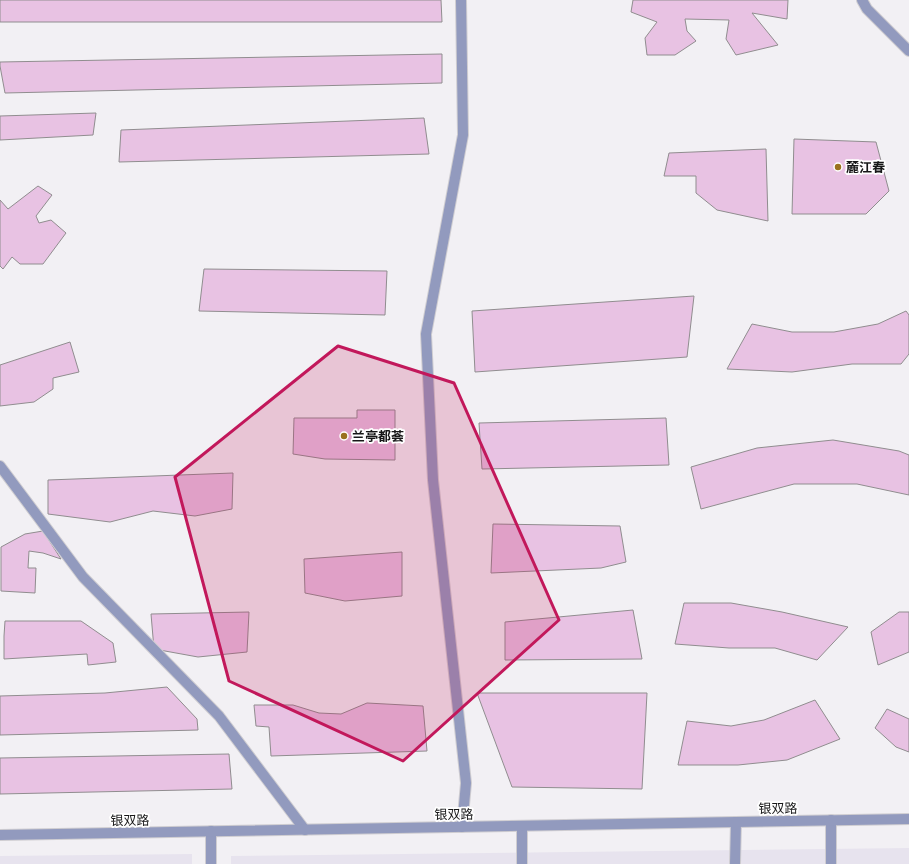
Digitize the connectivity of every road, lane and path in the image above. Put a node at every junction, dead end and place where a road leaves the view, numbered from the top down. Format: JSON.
{"nodes":[{"id":1,"x":461,"y":0,"type":"edge"},
{"id":2,"x":862,"y":0,"type":"edge"},
{"id":3,"x":909,"y":52,"type":"edge"},
{"id":4,"x":0,"y":466,"type":"edge"},
{"id":5,"x":909,"y":819,"type":"edge"},
{"id":6,"x":831,"y":820,"type":"junction"},
{"id":7,"x":736,"y":822,"type":"junction"},
{"id":8,"x":522,"y":826,"type":"junction"},
{"id":9,"x":462,"y":827,"type":"junction"},
{"id":10,"x":305,"y":830,"type":"junction"},
{"id":11,"x":211,"y":831,"type":"junction"},
{"id":12,"x":0,"y":835,"type":"edge"},
{"id":13,"x":211,"y":864,"type":"edge"},
{"id":14,"x":522,"y":864,"type":"edge"},
{"id":15,"x":735,"y":864,"type":"edge"},
{"id":16,"x":831,"y":864,"type":"edge"}],
"edges":[{"from":1,"to":9,"type":"street"},
{"from":2,"to":3,"type":"street"},
{"from":4,"to":10,"type":"street"},
{"from":5,"to":6,"type":"street","name":"银双路"},
{"from":6,"to":7,"type":"street","name":"银双路"},
{"from":6,"to":16,"type":"street"},
{"from":7,"to":8,"type":"street","name":"银双路"},
{"from":7,"to":15,"type":"street"},
{"from":8,"to":9,"type":"street","name":"银双路"},
{"from":8,"to":14,"type":"street"},
{"from":9,"to":10,"type":"street","name":"银双路"},
{"from":10,"to":11,"type":"street","name":"银双路"},
{"from":11,"to":12,"type":"street","name":"银双路"},
{"from":11,"to":13,"type":"street"}]}
